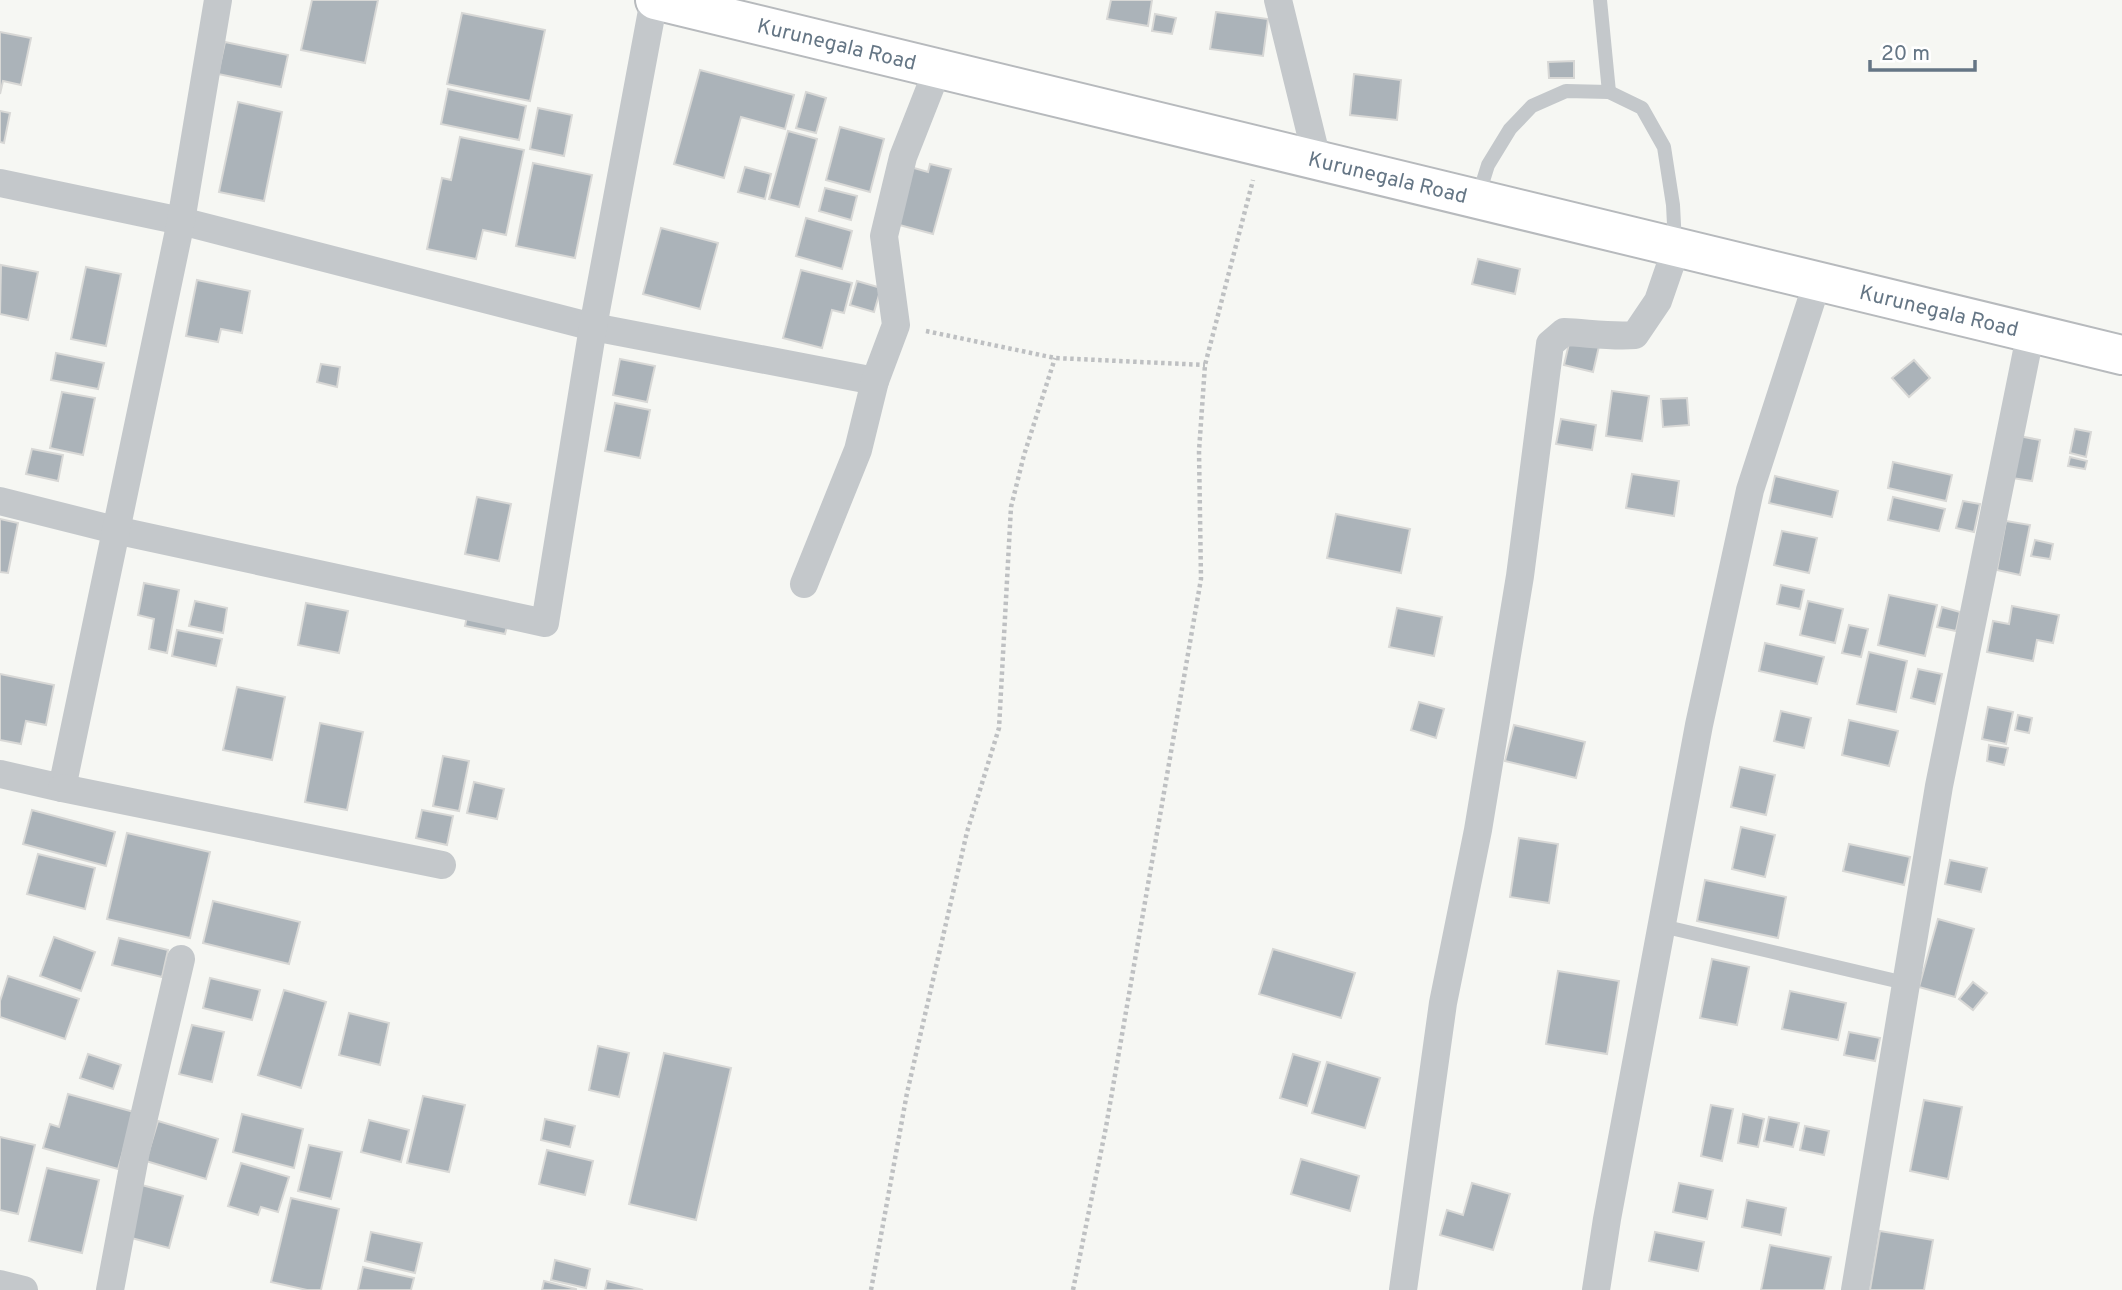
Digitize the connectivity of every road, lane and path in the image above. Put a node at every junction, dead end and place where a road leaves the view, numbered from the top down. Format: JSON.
{"nodes":[{"id":1,"x":218,"y":0,"type":"edge"},
{"id":2,"x":655,"y":0,"type":"edge"},
{"id":3,"x":1278,"y":0,"type":"edge"},
{"id":4,"x":1600,"y":0,"type":"edge"},
{"id":5,"x":938,"y":68,"type":"junction"},
{"id":6,"x":1609,"y":92,"type":"junction"},
{"id":7,"x":1262,"y":145,"type":"junction"},
{"id":8,"x":1317,"y":159,"type":"junction"},
{"id":9,"x":0,"y":183,"type":"edge"},
{"id":10,"x":1478,"y":197,"type":"junction"},
{"id":11,"x":181,"y":221,"type":"junction"},
{"id":12,"x":1676,"y":246,"type":"junction"},
{"id":13,"x":1818,"y":280,"type":"junction"},
{"id":14,"x":896,"y":325,"type":"junction"},
{"id":15,"x":593,"y":327,"type":"junction"},
{"id":16,"x":2031,"y":331,"type":"junction"},
{"id":17,"x":2122,"y":355,"type":"edge"},
{"id":18,"x":1055,"y":358,"type":"junction"},
{"id":19,"x":1205,"y":365,"type":"junction"},
{"id":20,"x":875,"y":381,"type":"junction"},
{"id":21,"x":0,"y":501,"type":"edge"},
{"id":22,"x":115,"y":530,"type":"junction"},
{"id":23,"x":804,"y":584,"type":"dead end"},
{"id":24,"x":0,"y":774,"type":"edge"},
{"id":25,"x":62,"y":788,"type":"junction"},
{"id":26,"x":442,"y":865,"type":"dead end"},
{"id":27,"x":1662,"y":926,"type":"junction"},
{"id":28,"x":181,"y":959,"type":"dead end"},
{"id":29,"x":1905,"y":983,"type":"junction"},
{"id":30,"x":0,"y":1284,"type":"edge"},
{"id":31,"x":24,"y":1290,"type":"edge"},
{"id":32,"x":110,"y":1290,"type":"edge"},
{"id":33,"x":871,"y":1290,"type":"edge"},
{"id":34,"x":1073,"y":1290,"type":"edge"},
{"id":35,"x":1403,"y":1290,"type":"edge"},
{"id":36,"x":1596,"y":1290,"type":"edge"},
{"id":37,"x":1855,"y":1290,"type":"edge"}],
"edges":[{"from":1,"to":11,"type":"street"},
{"from":2,"to":5,"type":"highway","name":"Kurunegala Road"},
{"from":2,"to":15,"type":"street"},
{"from":3,"to":8,"type":"street"},
{"from":4,"to":6,"type":"lane"},
{"from":5,"to":7,"type":"highway","name":"Kurunegala Road"},
{"from":5,"to":14,"type":"street"},
{"from":6,"to":10,"type":"lane"},
{"from":6,"to":12,"type":"lane"},
{"from":7,"to":8,"type":"highway","name":"Kurunegala Road"},
{"from":7,"to":19,"type":"path"},
{"from":8,"to":10,"type":"highway","name":"Kurunegala Road"},
{"from":9,"to":11,"type":"street"},
{"from":10,"to":12,"type":"highway","name":"Kurunegala Road"},
{"from":11,"to":15,"type":"street"},
{"from":11,"to":22,"type":"street"},
{"from":12,"to":13,"type":"highway","name":"Kurunegala Road"},
{"from":12,"to":35,"type":"street"},
{"from":13,"to":16,"type":"highway","name":"Kurunegala Road"},
{"from":13,"to":27,"type":"street"},
{"from":14,"to":18,"type":"path"},
{"from":14,"to":20,"type":"street"},
{"from":15,"to":20,"type":"street"},
{"from":15,"to":22,"type":"street"},
{"from":16,"to":17,"type":"highway","name":"Kurunegala Road"},
{"from":16,"to":29,"type":"street"},
{"from":18,"to":19,"type":"path"},
{"from":18,"to":33,"type":"path"},
{"from":19,"to":34,"type":"path"},
{"from":20,"to":23,"type":"street"},
{"from":21,"to":22,"type":"street"},
{"from":22,"to":25,"type":"street"},
{"from":24,"to":25,"type":"street"},
{"from":25,"to":26,"type":"street"},
{"from":27,"to":29,"type":"lane"},
{"from":27,"to":36,"type":"street"},
{"from":28,"to":32,"type":"street"},
{"from":29,"to":37,"type":"street"},
{"from":30,"to":31,"type":"street"}]}
